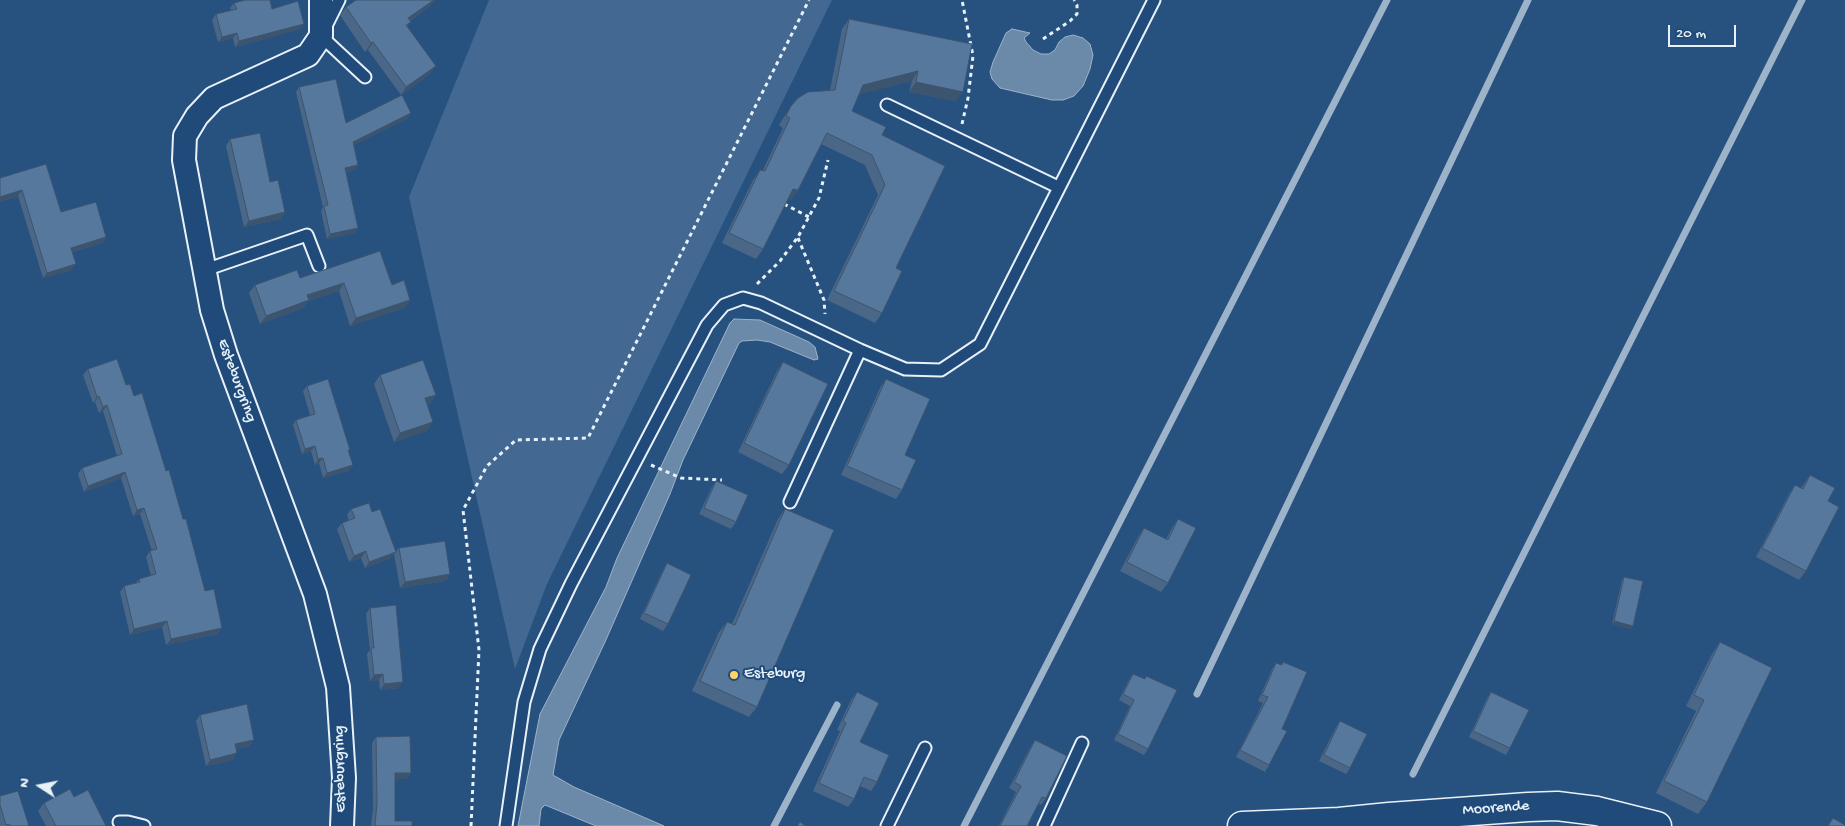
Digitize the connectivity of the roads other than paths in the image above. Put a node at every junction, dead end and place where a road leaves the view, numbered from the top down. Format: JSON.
{"nodes":[{"id":1,"x":321,"y":0,"type":"edge"},
{"id":2,"x":339,"y":0,"type":"edge"},
{"id":3,"x":1154,"y":0,"type":"edge"},
{"id":4,"x":321,"y":36,"type":"junction"},
{"id":5,"x":365,"y":77,"type":"dead end"},
{"id":6,"x":887,"y":105,"type":"dead end"},
{"id":7,"x":1058,"y":186,"type":"junction"},
{"id":8,"x":319,"y":266,"type":"dead end"},
{"id":9,"x":205,"y":270,"type":"junction"},
{"id":10,"x":860,"y":350,"type":"junction"},
{"id":11,"x":790,"y":502,"type":"dead end"},
{"id":12,"x":1082,"y":743,"type":"dead end"},
{"id":13,"x":925,"y":748,"type":"dead end"},
{"id":14,"x":119,"y":822,"type":"dead end"},
{"id":15,"x":144,"y":826,"type":"edge"},
{"id":16,"x":342,"y":826,"type":"edge"},
{"id":17,"x":506,"y":826,"type":"edge"},
{"id":18,"x":887,"y":826,"type":"edge"},
{"id":19,"x":1044,"y":826,"type":"edge"},
{"id":20,"x":1242,"y":826,"type":"edge"},
{"id":21,"x":1657,"y":826,"type":"edge"}],
"edges":[{"from":1,"to":4,"type":"street"},
{"from":2,"to":4,"type":"lane"},
{"from":3,"to":7,"type":"lane"},
{"from":4,"to":5,"type":"lane"},
{"from":4,"to":9,"type":"street","name":"Esteburgring"},
{"from":6,"to":7,"type":"lane"},
{"from":7,"to":10,"type":"lane"},
{"from":8,"to":9,"type":"lane"},
{"from":9,"to":16,"type":"street","name":"Esteburgring"},
{"from":10,"to":11,"type":"lane"},
{"from":10,"to":17,"type":"lane"},
{"from":12,"to":19,"type":"lane"},
{"from":13,"to":18,"type":"lane"},
{"from":14,"to":15,"type":"lane"},
{"from":20,"to":21,"type":"street","name":"Moorende"}]}
